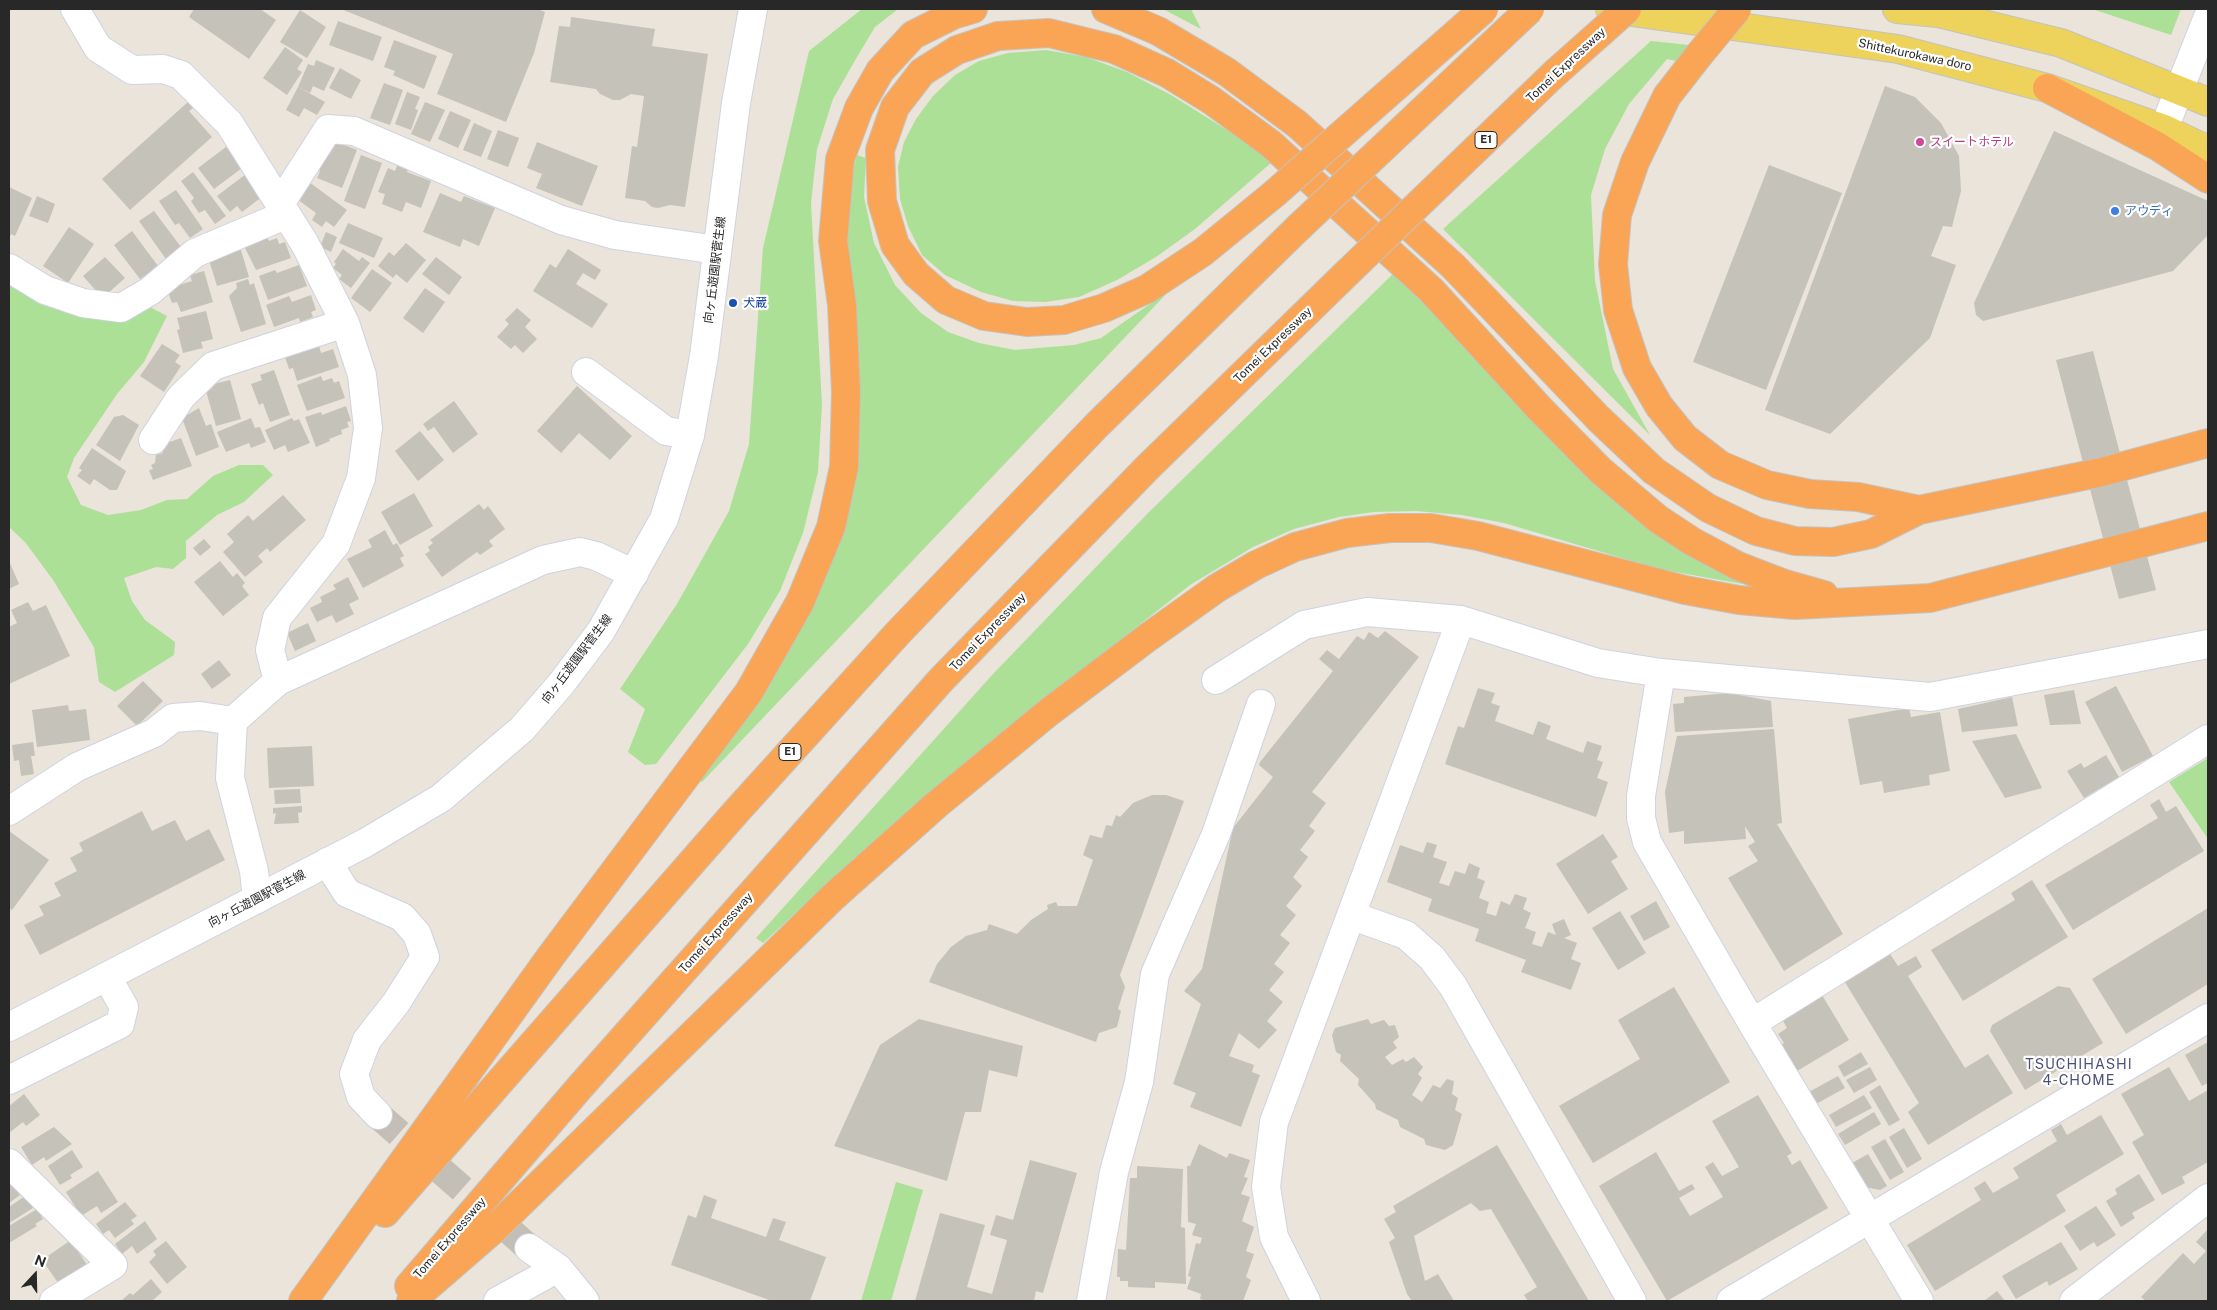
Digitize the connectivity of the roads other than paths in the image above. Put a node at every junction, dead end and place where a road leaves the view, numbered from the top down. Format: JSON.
{"nodes":[{"id":1,"x":74,"y":9,"type":"edge"},
{"id":2,"x":753,"y":9,"type":"edge"},
{"id":3,"x":973,"y":9,"type":"edge"},
{"id":4,"x":1106,"y":9,"type":"edge"},
{"id":5,"x":1484,"y":9,"type":"edge"},
{"id":6,"x":1530,"y":9,"type":"edge"},
{"id":7,"x":1610,"y":9,"type":"edge"},
{"id":8,"x":1627,"y":9,"type":"edge"},
{"id":9,"x":1737,"y":9,"type":"edge"},
{"id":10,"x":1897,"y":9,"type":"edge"},
{"id":11,"x":2208,"y":17,"type":"edge"},
{"id":12,"x":2047,"y":88,"type":"joint"},
{"id":13,"x":2181,"y":90,"type":"junction"},
{"id":14,"x":2208,"y":102,"type":"edge"},
{"id":15,"x":2160,"y":138,"type":"junction"},
{"id":16,"x":2208,"y":150,"type":"edge"},
{"id":17,"x":2208,"y":179,"type":"edge"},
{"id":18,"x":283,"y":209,"type":"junction"},
{"id":19,"x":718,"y":250,"type":"junction"},
{"id":20,"x":9,"y":268,"type":"edge"},
{"id":21,"x":345,"y":323,"type":"junction"},
{"id":22,"x":586,"y":372,"type":"dead end"},
{"id":23,"x":690,"y":435,"type":"junction"},
{"id":24,"x":152,"y":440,"type":"dead end"},
{"id":25,"x":2208,"y":443,"type":"edge"},
{"id":26,"x":1919,"y":510,"type":"junction"},
{"id":27,"x":2208,"y":526,"type":"edge"},
{"id":28,"x":634,"y":574,"type":"junction"},
{"id":29,"x":1869,"y":603,"type":"junction"},
{"id":30,"x":1461,"y":620,"type":"junction"},
{"id":31,"x":2208,"y":644,"type":"edge"},
{"id":32,"x":1661,"y":673,"type":"junction"},
{"id":33,"x":1216,"y":680,"type":"dead end"},
{"id":34,"x":278,"y":681,"type":"junction"},
{"id":35,"x":1261,"y":704,"type":"dead end"},
{"id":36,"x":233,"y":721,"type":"junction"},
{"id":37,"x":2208,"y":739,"type":"edge"},
{"id":38,"x":9,"y":811,"type":"edge"},
{"id":39,"x":327,"y":862,"type":"junction"},
{"id":40,"x":258,"y":900,"type":"junction"},
{"id":41,"x":1353,"y":916,"type":"junction"},
{"id":42,"x":107,"y":977,"type":"junction"},
{"id":43,"x":2208,"y":1018,"type":"edge"},
{"id":44,"x":1752,"y":1023,"type":"junction"},
{"id":45,"x":9,"y":1027,"type":"edge"},
{"id":46,"x":9,"y":1080,"type":"edge"},
{"id":47,"x":378,"y":1115,"type":"tunnel mouth"},
{"id":48,"x":9,"y":1163,"type":"edge"},
{"id":49,"x":2208,"y":1198,"type":"edge"},
{"id":50,"x":1870,"y":1220,"type":"junction"},
{"id":51,"x":529,"y":1248,"type":"tunnel mouth"},
{"id":52,"x":558,"y":1268,"type":"junction"},
{"id":53,"x":54,"y":1301,"type":"edge"},
{"id":54,"x":303,"y":1301,"type":"edge"},
{"id":55,"x":309,"y":1301,"type":"edge"},
{"id":56,"x":396,"y":1301,"type":"edge"},
{"id":57,"x":411,"y":1301,"type":"edge"},
{"id":58,"x":498,"y":1301,"type":"edge"},
{"id":59,"x":585,"y":1301,"type":"edge"},
{"id":60,"x":1091,"y":1301,"type":"edge"},
{"id":61,"x":1306,"y":1301,"type":"edge"},
{"id":62,"x":1632,"y":1301,"type":"edge"},
{"id":63,"x":1730,"y":1301,"type":"edge"},
{"id":64,"x":1919,"y":1301,"type":"edge"},
{"id":65,"x":2074,"y":1301,"type":"edge"}],
"edges":[{"from":1,"to":18,"type":"street"},
{"from":2,"to":19,"type":"street","name":"向ヶ丘遊園駅菅生線"},
{"from":3,"to":54,"type":"highway"},
{"from":4,"to":26,"type":"highway"},
{"from":5,"to":29,"type":"highway","bridge":true},
{"from":6,"to":55,"type":"highway","number":"E1","bridge":true},
{"from":7,"to":12,"type":"main road","name":"Shittekurokawa doro"},
{"from":8,"to":56,"type":"highway","name":"Tomei Expressway","number":"E1","bridge":true},
{"from":9,"to":26,"type":"highway","bridge":true},
{"from":10,"to":13,"type":"main road"},
{"from":11,"to":13,"type":"street"},
{"from":12,"to":15,"type":"highway"},
{"from":13,"to":14,"type":"main road"},
{"from":13,"to":15,"type":"street"},
{"from":15,"to":16,"type":"main road"},
{"from":15,"to":17,"type":"highway"},
{"from":18,"to":19,"type":"street"},
{"from":18,"to":20,"type":"street"},
{"from":18,"to":21,"type":"street"},
{"from":19,"to":23,"type":"street","name":"向ヶ丘遊園駅菅生線"},
{"from":21,"to":24,"type":"street"},
{"from":21,"to":34,"type":"street"},
{"from":22,"to":23,"type":"street"},
{"from":23,"to":28,"type":"street","name":"向ヶ丘遊園駅菅生線"},
{"from":25,"to":26,"type":"highway"},
{"from":27,"to":29,"type":"highway"},
{"from":28,"to":34,"type":"street"},
{"from":28,"to":39,"type":"street","name":"向ヶ丘遊園駅菅生線"},
{"from":29,"to":57,"type":"highway"},
{"from":30,"to":32,"type":"street"},
{"from":30,"to":33,"type":"street"},
{"from":30,"to":41,"type":"street"},
{"from":31,"to":32,"type":"street"},
{"from":32,"to":44,"type":"street"},
{"from":34,"to":36,"type":"street"},
{"from":35,"to":60,"type":"street"},
{"from":36,"to":38,"type":"street"},
{"from":36,"to":40,"type":"street"},
{"from":37,"to":44,"type":"street"},
{"from":39,"to":40,"type":"street","name":"向ヶ丘遊園駅菅生線"},
{"from":39,"to":47,"type":"street"},
{"from":40,"to":42,"type":"street","name":"向ヶ丘遊園駅菅生線"},
{"from":41,"to":61,"type":"street"},
{"from":41,"to":62,"type":"street"},
{"from":42,"to":45,"type":"street","name":"向ヶ丘遊園駅菅生線"},
{"from":42,"to":46,"type":"street"},
{"from":43,"to":50,"type":"street"},
{"from":44,"to":50,"type":"street"},
{"from":48,"to":53,"type":"street"},
{"from":49,"to":65,"type":"street"},
{"from":50,"to":63,"type":"street"},
{"from":50,"to":64,"type":"street"},
{"from":51,"to":52,"type":"street"},
{"from":52,"to":58,"type":"street"},
{"from":52,"to":59,"type":"street"}]}
